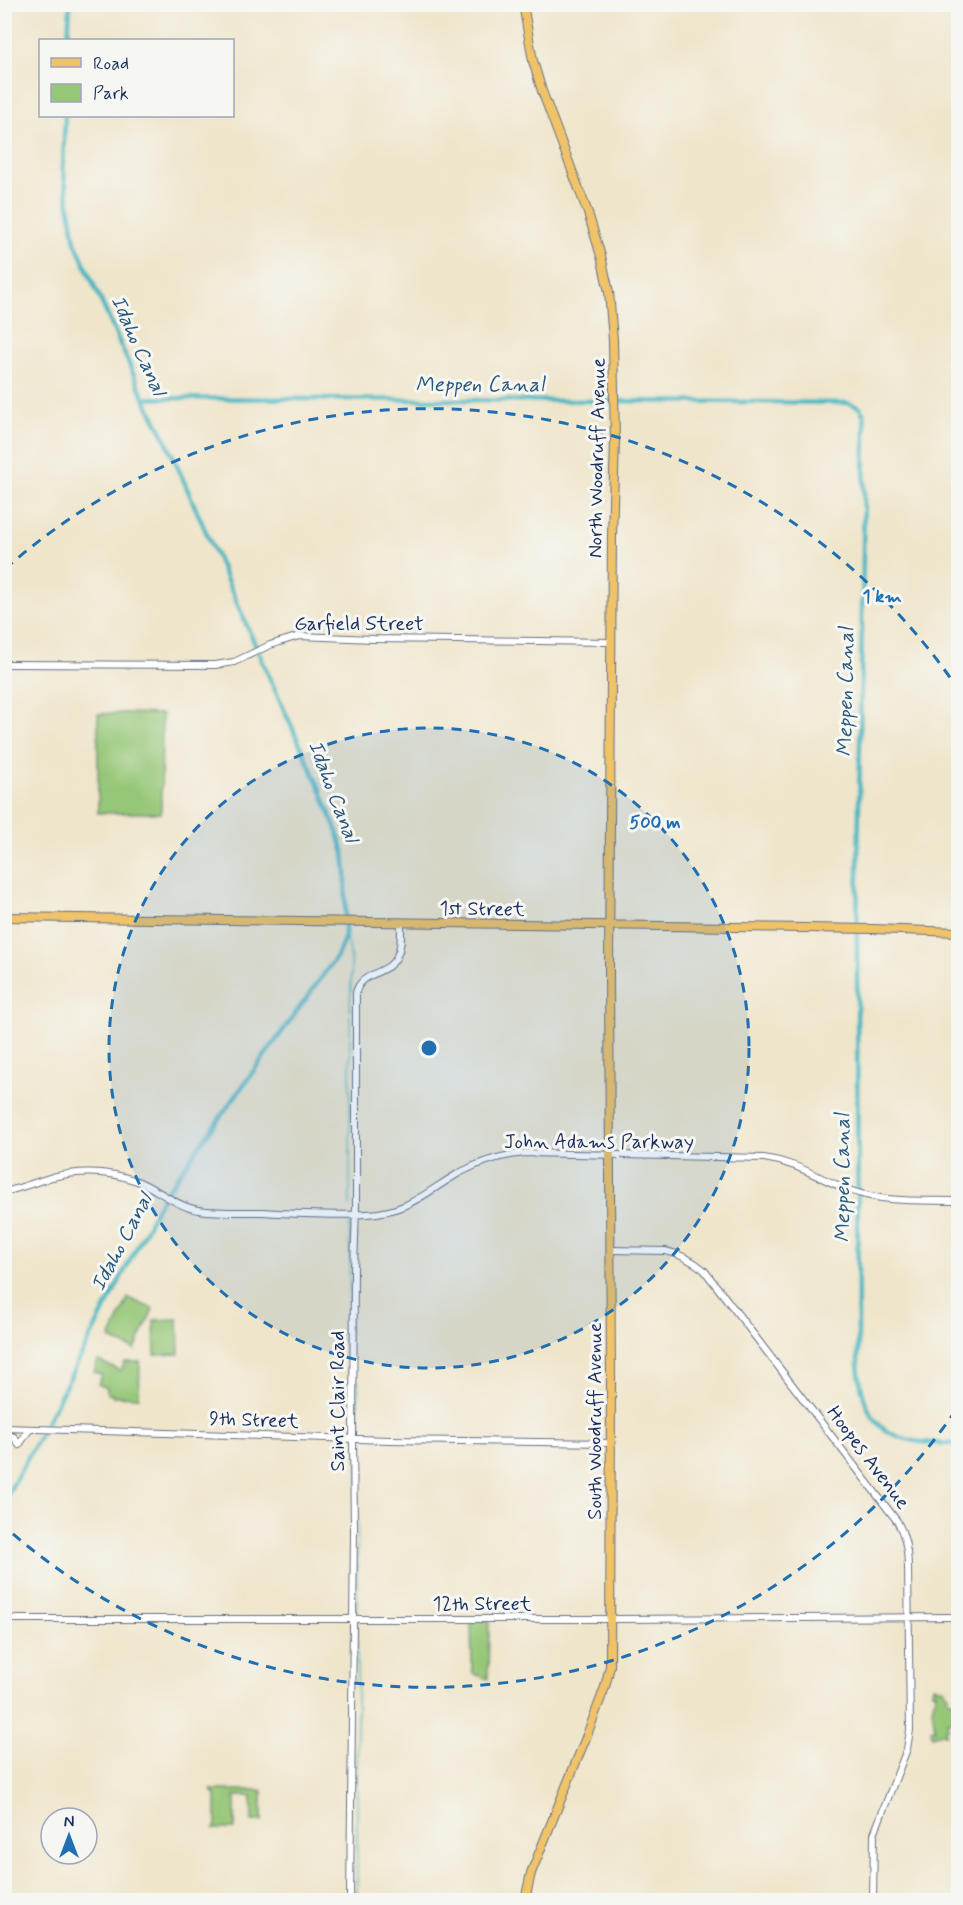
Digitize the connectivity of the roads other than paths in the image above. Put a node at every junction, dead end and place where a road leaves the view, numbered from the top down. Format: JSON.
{"nodes":[{"id":1,"x":523,"y":4,"type":"edge"},
{"id":2,"x":611,"y":642,"type":"junction"},
{"id":3,"x":4,"y":664,"type":"edge"},
{"id":4,"x":4,"y":917,"type":"edge"},
{"id":5,"x":401,"y":923,"type":"junction"},
{"id":6,"x":610,"y":926,"type":"junction"},
{"id":7,"x":958,"y":932,"type":"edge"},
{"id":8,"x":609,"y":1154,"type":"junction"},
{"id":9,"x":4,"y":1192,"type":"edge"},
{"id":10,"x":958,"y":1201,"type":"edge"},
{"id":11,"x":356,"y":1215,"type":"junction"},
{"id":12,"x":610,"y":1250,"type":"junction"},
{"id":13,"x":4,"y":1428,"type":"edge"},
{"id":14,"x":33,"y":1428,"type":"junction"},
{"id":15,"x":4,"y":1433,"type":"edge"},
{"id":16,"x":353,"y":1438,"type":"junction"},
{"id":17,"x":611,"y":1443,"type":"junction"},
{"id":18,"x":958,"y":1617,"type":"edge"},
{"id":19,"x":909,"y":1618,"type":"junction"},
{"id":20,"x":4,"y":1619,"type":"edge"},
{"id":21,"x":352,"y":1619,"type":"junction"},
{"id":22,"x":610,"y":1619,"type":"junction"},
{"id":23,"x":350,"y":1900,"type":"edge"},
{"id":24,"x":525,"y":1900,"type":"edge"},
{"id":25,"x":873,"y":1900,"type":"edge"}],
"edges":[{"from":1,"to":2,"type":"main road","name":"North Woodruff Avenue"},
{"from":2,"to":3,"type":"street","name":"Garfield Street"},
{"from":2,"to":6,"type":"main road","name":"North Woodruff Avenue"},
{"from":4,"to":5,"type":"main road","name":"1st Street"},
{"from":5,"to":6,"type":"main road","name":"1st Street"},
{"from":5,"to":11,"type":"street","name":"Saint Clair Road"},
{"from":6,"to":7,"type":"main road","name":"1st Street"},
{"from":6,"to":8,"type":"main road","name":"South Woodruff Avenue"},
{"from":8,"to":10,"type":"street","name":"John Adams Parkway"},
{"from":8,"to":11,"type":"street","name":"John Adams Parkway"},
{"from":8,"to":12,"type":"main road","name":"South Woodruff Avenue"},
{"from":9,"to":11,"type":"street","name":"John Adams Parkway"},
{"from":11,"to":16,"type":"street","name":"Saint Clair Road"},
{"from":12,"to":17,"type":"main road","name":"South Woodruff Avenue"},
{"from":12,"to":19,"type":"street","name":"Hoopes Avenue"},
{"from":13,"to":14,"type":"street","name":"9th Street"},
{"from":14,"to":15,"type":"street"},
{"from":14,"to":16,"type":"street","name":"9th Street"},
{"from":16,"to":17,"type":"street","name":"9th Street"},
{"from":16,"to":21,"type":"street","name":"Saint Clair Road"},
{"from":17,"to":22,"type":"main road","name":"South Woodruff Avenue"},
{"from":18,"to":19,"type":"street","name":"12th Street"},
{"from":19,"to":22,"type":"street","name":"12th Street"},
{"from":19,"to":25,"type":"street","name":"Hoopes Avenue"},
{"from":20,"to":21,"type":"street","name":"12th Street"},
{"from":21,"to":22,"type":"street","name":"12th Street"},
{"from":21,"to":23,"type":"street","name":"Saint Clair Road"},
{"from":22,"to":24,"type":"main road","name":"South Woodruff Avenue"}]}
